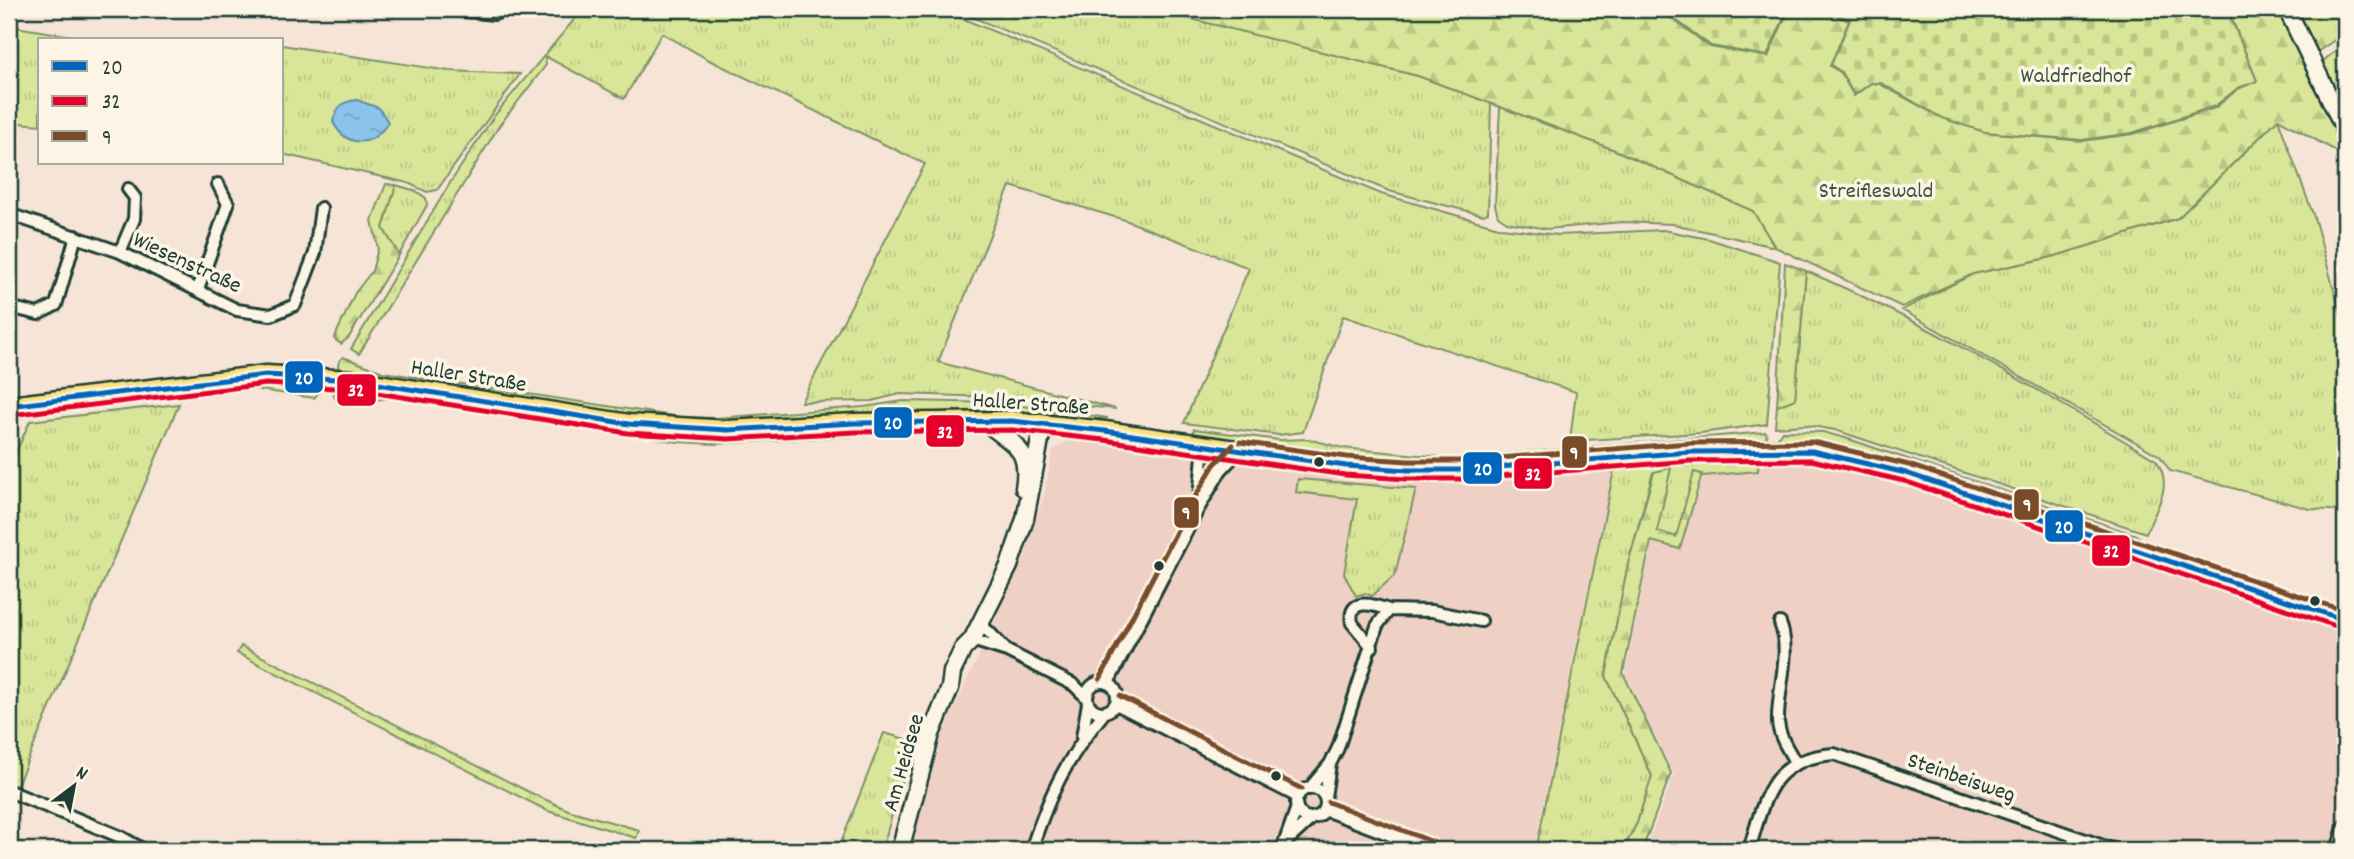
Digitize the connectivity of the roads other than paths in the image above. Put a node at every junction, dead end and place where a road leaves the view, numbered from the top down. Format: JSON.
{"nodes":[{"id":1,"x":448,"y":9,"type":"edge"},
{"id":2,"x":508,"y":9,"type":"edge"},
{"id":3,"x":2287,"y":9,"type":"edge"},
{"id":4,"x":2345,"y":130,"type":"edge"},
{"id":5,"x":218,"y":184,"type":"dead end"},
{"id":6,"x":128,"y":189,"type":"dead end"},
{"id":7,"x":321,"y":208,"type":"dead end"},
{"id":8,"x":9,"y":214,"type":"edge"},
{"id":9,"x":76,"y":236,"type":"junction"},
{"id":10,"x":120,"y":252,"type":"junction"},
{"id":11,"x":198,"y":289,"type":"junction"},
{"id":12,"x":9,"y":307,"type":"edge"},
{"id":13,"x":9,"y":406,"type":"edge"},
{"id":14,"x":984,"y":421,"type":"junction"},
{"id":15,"x":1043,"y":424,"type":"junction"},
{"id":16,"x":1204,"y":446,"type":"junction"},
{"id":17,"x":1239,"y":450,"type":"junction"},
{"id":18,"x":1197,"y":510,"type":"junction"},
{"id":19,"x":1009,"y":566,"type":"junction"},
{"id":20,"x":1389,"y":610,"type":"junction"},
{"id":21,"x":1481,"y":621,"type":"dead end"},
{"id":22,"x":2345,"y":621,"type":"edge"},
{"id":23,"x":1780,"y":623,"type":"dead end"},
{"id":24,"x":976,"y":634,"type":"junction"},
{"id":25,"x":1372,"y":646,"type":"junction"},
{"id":26,"x":1108,"y":683,"type":"junction"},
{"id":27,"x":1074,"y":685,"type":"junction"},
{"id":28,"x":1091,"y":686,"type":"junction"},
{"id":29,"x":1087,"y":700,"type":"junction"},
{"id":30,"x":1116,"y":704,"type":"junction"},
{"id":31,"x":1104,"y":713,"type":"junction"},
{"id":32,"x":1082,"y":737,"type":"junction"},
{"id":33,"x":1795,"y":762,"type":"junction"},
{"id":34,"x":1330,"y":764,"type":"junction"},
{"id":35,"x":1309,"y":789,"type":"junction"},
{"id":36,"x":9,"y":791,"type":"edge"},
{"id":37,"x":1325,"y":797,"type":"junction"},
{"id":38,"x":1297,"y":802,"type":"junction"},
{"id":39,"x":1325,"y":810,"type":"junction"},
{"id":40,"x":1312,"y":818,"type":"junction"},
{"id":41,"x":2345,"y":825,"type":"edge"},
{"id":42,"x":1285,"y":845,"type":"edge"},
{"id":43,"x":144,"y":850,"type":"edge"},
{"id":44,"x":900,"y":850,"type":"edge"},
{"id":45,"x":1031,"y":850,"type":"edge"},
{"id":46,"x":1430,"y":850,"type":"edge"},
{"id":47,"x":1749,"y":850,"type":"edge"},
{"id":48,"x":2115,"y":850,"type":"edge"},
{"id":49,"x":2337,"y":850,"type":"edge"}],
"edges":[{"from":1,"to":2,"type":"street"},
{"from":3,"to":4,"type":"main road"},
{"from":5,"to":11,"type":"street"},
{"from":6,"to":10,"type":"street"},
{"from":7,"to":11,"type":"street","name":"Wiesenstraße"},
{"from":8,"to":9,"type":"street","name":"Wiesenstraße"},
{"from":9,"to":10,"type":"street","name":"Wiesenstraße"},
{"from":9,"to":12,"type":"street"},
{"from":10,"to":11,"type":"street","name":"Wiesenstraße"},
{"from":13,"to":14,"type":"main road","name":"Haller Straße"},
{"from":14,"to":15,"type":"main road","name":"Haller Straße"},
{"from":14,"to":19,"type":"main road"},
{"from":15,"to":16,"type":"main road","name":"Haller Straße"},
{"from":15,"to":19,"type":"main road"},
{"from":16,"to":17,"type":"main road","name":"Haller Straße"},
{"from":16,"to":18,"type":"street"},
{"from":17,"to":18,"type":"street"},
{"from":17,"to":22,"type":"main road","name":"Haller Straße"},
{"from":18,"to":26,"type":"street"},
{"from":19,"to":24,"type":"main road","name":"Am Heidsee"},
{"from":20,"to":21,"type":"street"},
{"from":20,"to":25,"type":"street"},
{"from":20,"to":25,"type":"street"},
{"from":23,"to":33,"type":"street"},
{"from":24,"to":27,"type":"street"},
{"from":24,"to":44,"type":"main road","name":"Am Heidsee"},
{"from":25,"to":34,"type":"street"},
{"from":26,"to":28,"type":"street"},
{"from":26,"to":30,"type":"street"},
{"from":27,"to":28,"type":"street"},
{"from":27,"to":29,"type":"street"},
{"from":28,"to":29,"type":"street"},
{"from":29,"to":31,"type":"street"},
{"from":29,"to":32,"type":"street"},
{"from":30,"to":31,"type":"street"},
{"from":30,"to":38,"type":"street"},
{"from":31,"to":32,"type":"street"},
{"from":32,"to":45,"type":"street"},
{"from":33,"to":47,"type":"street"},
{"from":33,"to":48,"type":"street","name":"Steinbeisweg"},
{"from":34,"to":35,"type":"street"},
{"from":34,"to":37,"type":"street"},
{"from":35,"to":37,"type":"street"},
{"from":35,"to":38,"type":"street"},
{"from":36,"to":43,"type":"street"},
{"from":37,"to":39,"type":"street"},
{"from":38,"to":40,"type":"street"},
{"from":38,"to":42,"type":"street"},
{"from":39,"to":40,"type":"street"},
{"from":39,"to":46,"type":"street"},
{"from":40,"to":42,"type":"street"},
{"from":41,"to":49,"type":"street"}]}
